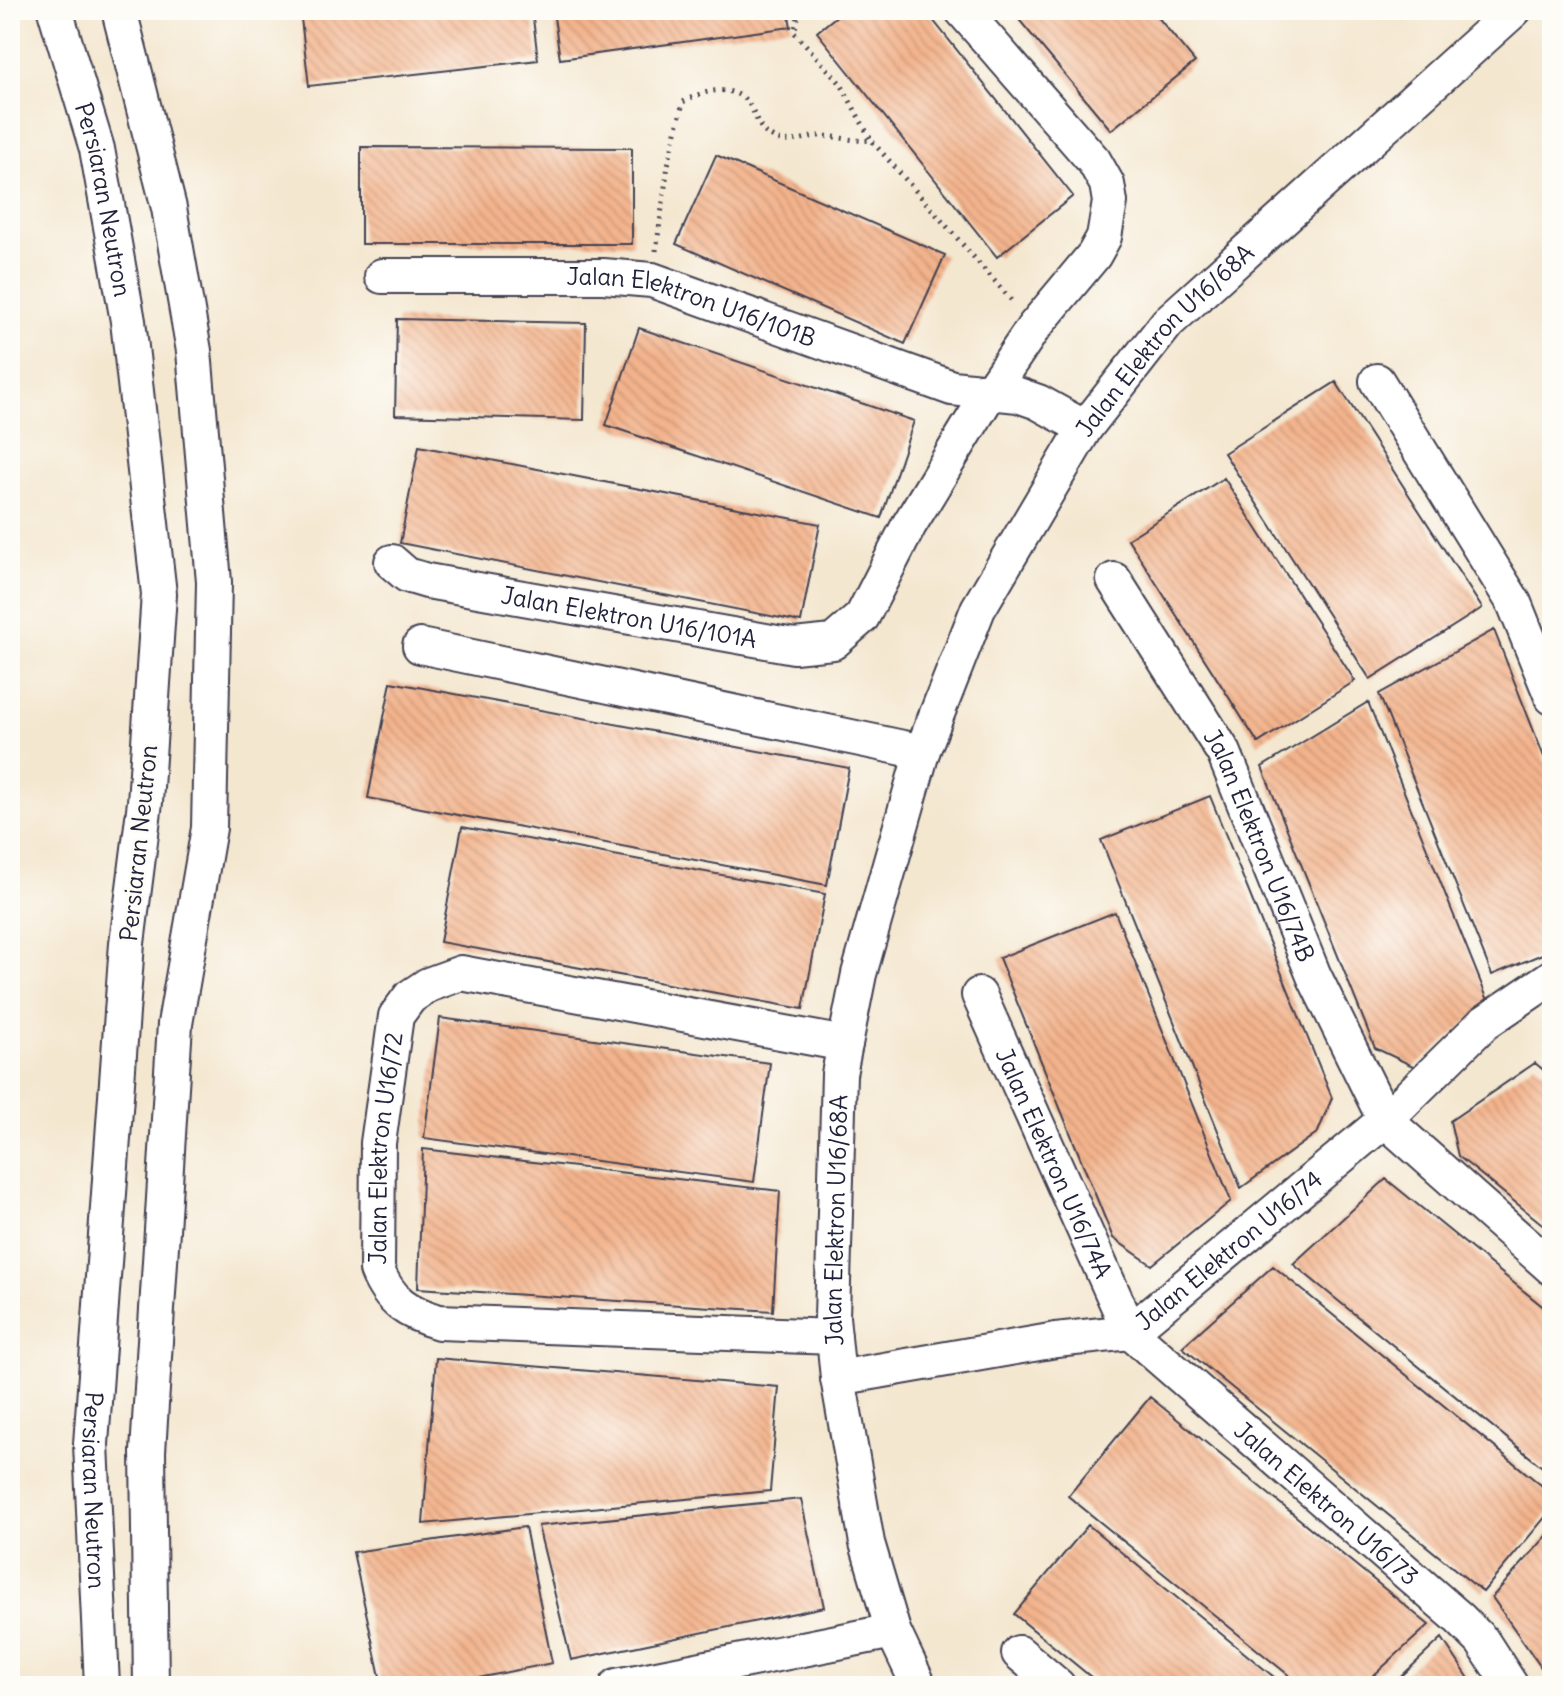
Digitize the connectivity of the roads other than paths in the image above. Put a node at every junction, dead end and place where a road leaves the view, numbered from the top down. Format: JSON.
{"nodes":[{"id":1,"x":55,"y":10,"type":"edge"},
{"id":2,"x":119,"y":10,"type":"edge"},
{"id":3,"x":962,"y":10,"type":"edge"},
{"id":4,"x":1514,"y":10,"type":"edge"},
{"id":5,"x":382,"y":276,"type":"dead end"},
{"id":6,"x":1377,"y":381,"type":"dead end"},
{"id":7,"x":990,"y":392,"type":"junction"},
{"id":8,"x":1085,"y":428,"type":"junction"},
{"id":9,"x":392,"y":562,"type":"dead end"},
{"id":10,"x":1114,"y":580,"type":"dead end"},
{"id":11,"x":420,"y":646,"type":"dead end"},
{"id":12,"x":1552,"y":697,"type":"edge"},
{"id":13,"x":922,"y":752,"type":"junction"},
{"id":14,"x":1552,"y":977,"type":"edge"},
{"id":15,"x":979,"y":995,"type":"dead end"},
{"id":16,"x":845,"y":1044,"type":"junction"},
{"id":17,"x":1385,"y":1120,"type":"junction"},
{"id":18,"x":1552,"y":1268,"type":"edge"},
{"id":19,"x":1130,"y":1332,"type":"junction"},
{"id":20,"x":834,"y":1337,"type":"junction"},
{"id":21,"x":838,"y":1378,"type":"junction"},
{"id":22,"x":893,"y":1631,"type":"junction"},
{"id":23,"x":1019,"y":1653,"type":"dead end"},
{"id":24,"x":102,"y":1686,"type":"edge"},
{"id":25,"x":151,"y":1686,"type":"edge"},
{"id":26,"x":617,"y":1686,"type":"edge"},
{"id":27,"x":919,"y":1686,"type":"edge"},
{"id":28,"x":1058,"y":1686,"type":"edge"},
{"id":29,"x":1511,"y":1686,"type":"edge"}],
"edges":[{"from":1,"to":24,"type":"street","name":"Persiaran Neutron"},
{"from":2,"to":25,"type":"street"},
{"from":3,"to":7,"type":"street"},
{"from":4,"to":8,"type":"street","name":"Jalan Elektron U16/68A"},
{"from":5,"to":7,"type":"street","name":"Jalan Elektron U16/101B"},
{"from":6,"to":12,"type":"street"},
{"from":7,"to":8,"type":"street","name":"Jalan Elektron U16/101B"},
{"from":7,"to":9,"type":"street","name":"Jalan Elektron U16/101A"},
{"from":8,"to":13,"type":"street","name":"Jalan Elektron U16/68A"},
{"from":10,"to":17,"type":"street","name":"Jalan Elektron U16/74B"},
{"from":11,"to":13,"type":"street"},
{"from":13,"to":16,"type":"street","name":"Jalan Elektron U16/68A"},
{"from":14,"to":17,"type":"street","name":"Jalan Elektron U16/74"},
{"from":15,"to":19,"type":"street","name":"Jalan Elektron U16/74A"},
{"from":16,"to":20,"type":"street","name":"Jalan Elektron U16/68A"},
{"from":16,"to":20,"type":"street","name":"Jalan Elektron U16/72"},
{"from":17,"to":18,"type":"street"},
{"from":17,"to":19,"type":"street","name":"Jalan Elektron U16/74"},
{"from":19,"to":21,"type":"street","name":"Jalan Elektron U16/74"},
{"from":19,"to":29,"type":"street","name":"Jalan Elektron U16/73"},
{"from":20,"to":21,"type":"street","name":"Jalan Elektron U16/68A"},
{"from":21,"to":22,"type":"street","name":"Jalan Elektron U16/68A"},
{"from":22,"to":26,"type":"street"},
{"from":22,"to":27,"type":"street","name":"Jalan Elektron U16/68A"},
{"from":23,"to":28,"type":"street"}]}
